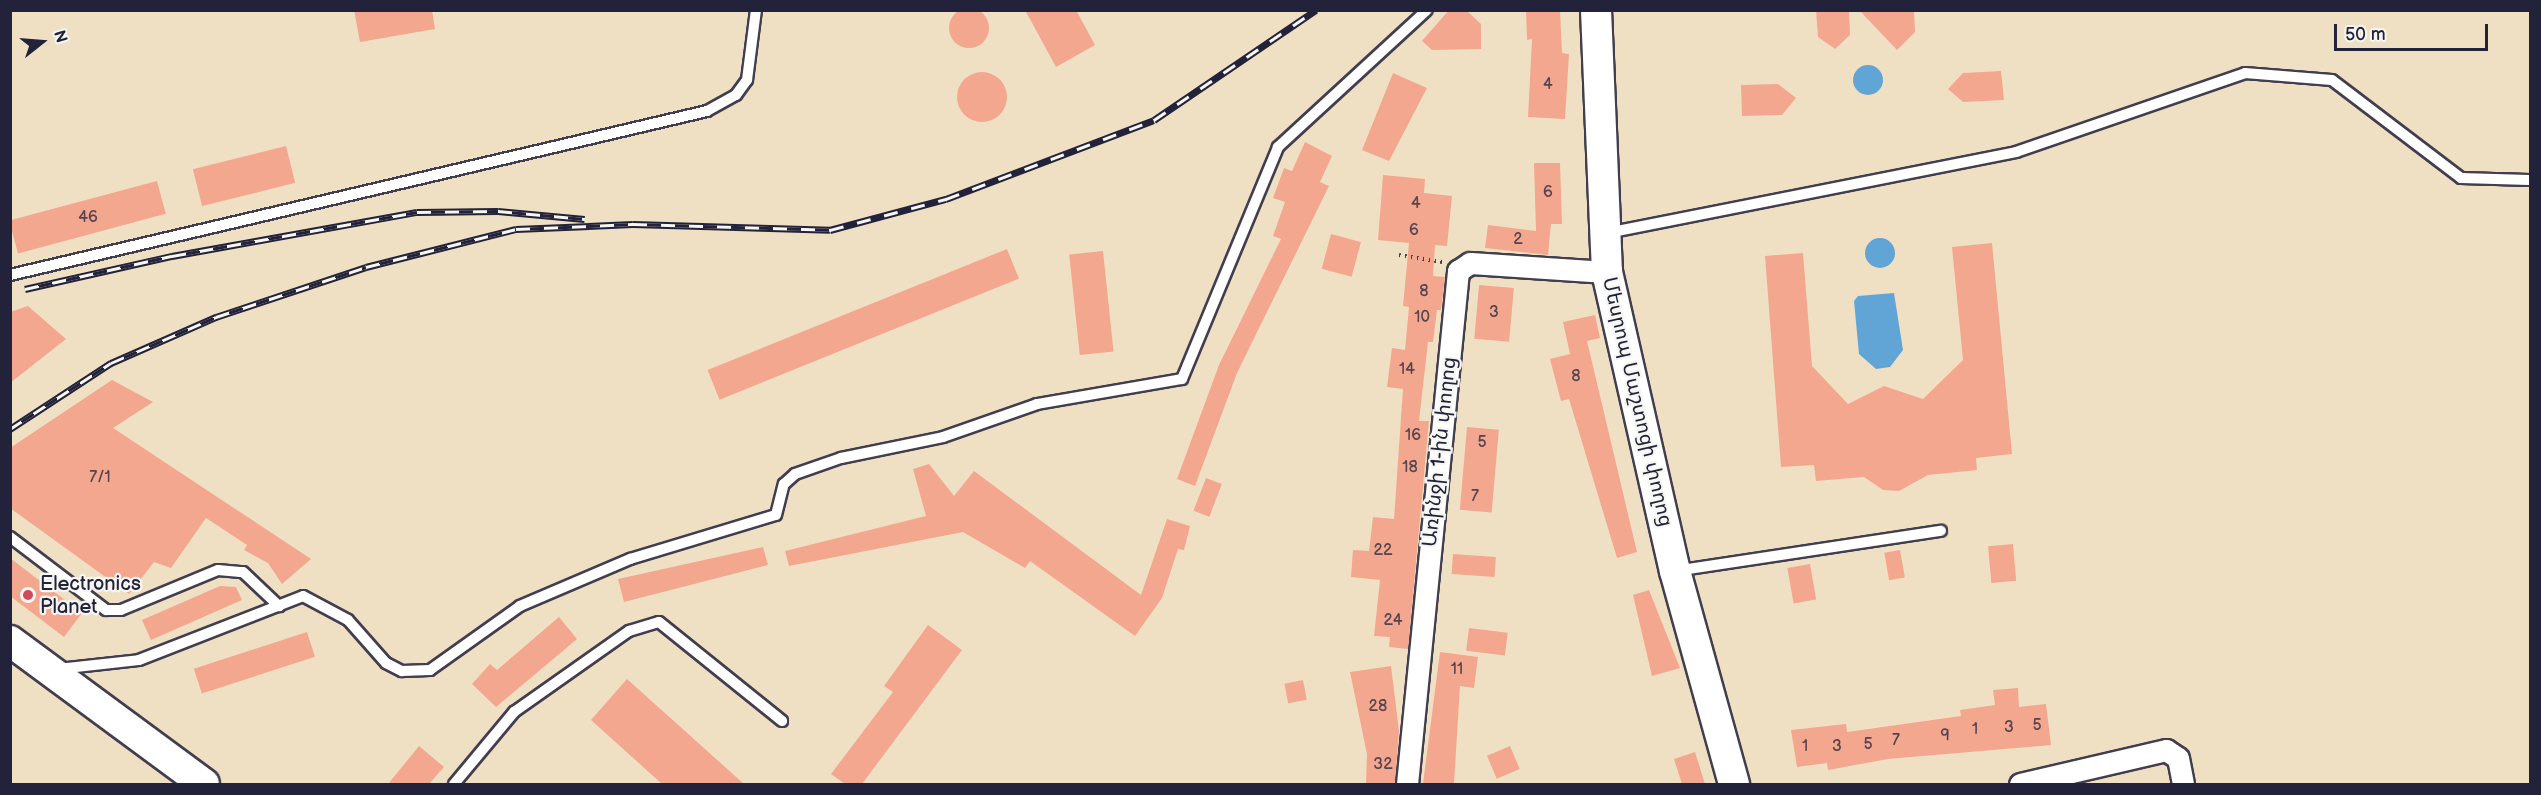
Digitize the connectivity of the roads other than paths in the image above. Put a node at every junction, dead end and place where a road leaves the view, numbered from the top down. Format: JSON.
{"nodes":[{"id":1,"x":756,"y":10,"type":"edge"},
{"id":2,"x":1427,"y":10,"type":"edge"},
{"id":3,"x":1596,"y":10,"type":"edge"},
{"id":4,"x":2530,"y":180,"type":"edge"},
{"id":5,"x":1604,"y":234,"type":"junction"},
{"id":6,"x":1607,"y":272,"type":"junction"},
{"id":7,"x":10,"y":275,"type":"edge"},
{"id":8,"x":1941,"y":531,"type":"dead end"},
{"id":9,"x":10,"y":537,"type":"edge"},
{"id":10,"x":1675,"y":571,"type":"junction"},
{"id":11,"x":279,"y":606,"type":"junction"},
{"id":12,"x":10,"y":641,"type":"edge"},
{"id":13,"x":49,"y":670,"type":"junction"},
{"id":14,"x":782,"y":720,"type":"dead end"},
{"id":15,"x":204,"y":784,"type":"edge"},
{"id":16,"x":454,"y":784,"type":"edge"},
{"id":17,"x":1407,"y":784,"type":"edge"},
{"id":18,"x":1734,"y":784,"type":"edge"},
{"id":19,"x":2020,"y":784,"type":"edge"},
{"id":20,"x":2184,"y":784,"type":"edge"}],
"edges":[{"from":1,"to":7,"type":"lane"},
{"from":2,"to":11,"type":"lane"},
{"from":3,"to":5,"type":"street","name":"Մեսրոպ Մաշտոցի փողոց"},
{"from":4,"to":5,"type":"lane"},
{"from":5,"to":6,"type":"street","name":"Մեսրոպ Մաշտոցի փողոց"},
{"from":6,"to":10,"type":"street","name":"Մեսրոպ Մաշտոցի փողոց"},
{"from":6,"to":17,"type":"street","name":"Առինջի 1-ին փողոց"},
{"from":8,"to":10,"type":"lane"},
{"from":9,"to":11,"type":"lane"},
{"from":10,"to":18,"type":"street","name":"Մեսրոպ Մաշտոցի փողոց"},
{"from":11,"to":13,"type":"lane"},
{"from":12,"to":13,"type":"street"},
{"from":13,"to":15,"type":"street"},
{"from":14,"to":16,"type":"lane"},
{"from":19,"to":20,"type":"street"}]}
